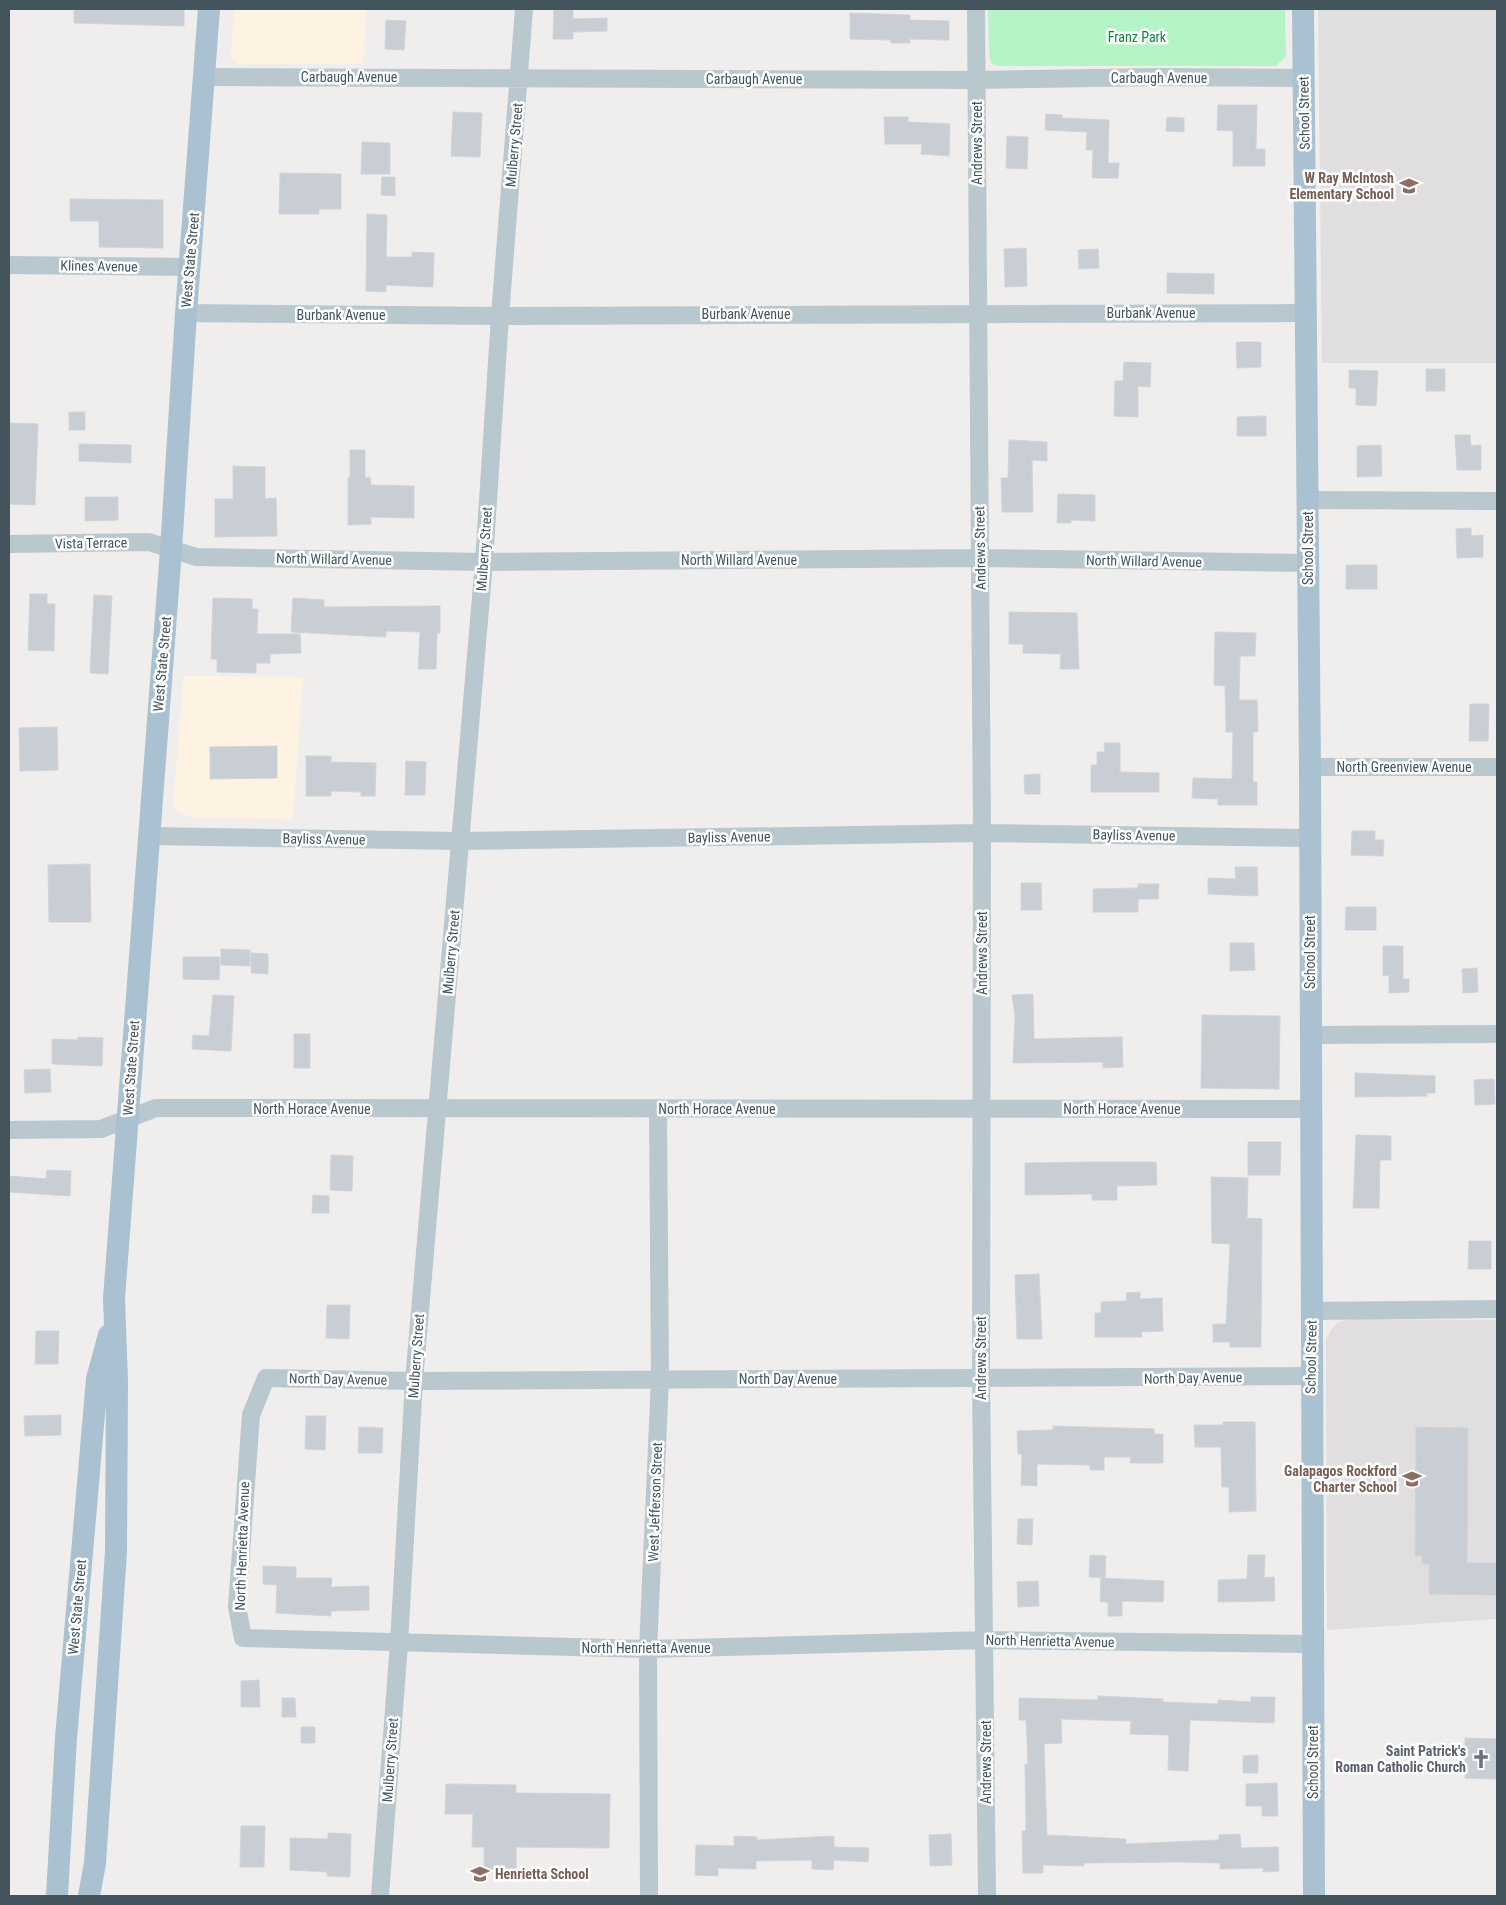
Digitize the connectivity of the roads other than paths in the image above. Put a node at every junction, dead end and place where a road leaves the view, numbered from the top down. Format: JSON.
{"nodes":[{"id":1,"x":209,"y":9,"type":"edge"},
{"id":2,"x":524,"y":9,"type":"edge"},
{"id":3,"x":976,"y":9,"type":"edge"},
{"id":4,"x":1303,"y":9,"type":"edge"},
{"id":5,"x":204,"y":77,"type":"junction"},
{"id":6,"x":520,"y":78,"type":"junction"},
{"id":7,"x":1304,"y":78,"type":"junction"},
{"id":8,"x":976,"y":80,"type":"junction"},
{"id":9,"x":9,"y":265,"type":"edge"},
{"id":10,"x":190,"y":267,"type":"junction"},
{"id":11,"x":186,"y":313,"type":"junction"},
{"id":12,"x":977,"y":313,"type":"junction"},
{"id":13,"x":1306,"y":313,"type":"junction"},
{"id":14,"x":500,"y":316,"type":"junction"},
{"id":15,"x":1308,"y":500,"type":"junction"},
{"id":16,"x":1497,"y":501,"type":"edge"},
{"id":17,"x":9,"y":544,"type":"edge"},
{"id":18,"x":171,"y":550,"type":"junction"},
{"id":19,"x":980,"y":558,"type":"junction"},
{"id":20,"x":484,"y":562,"type":"junction"},
{"id":21,"x":1308,"y":562,"type":"junction"},
{"id":22,"x":1310,"y":767,"type":"junction"},
{"id":23,"x":1497,"y":767,"type":"edge"},
{"id":24,"x":982,"y":833,"type":"junction"},
{"id":25,"x":149,"y":836,"type":"junction"},
{"id":26,"x":1310,"y":838,"type":"junction"},
{"id":27,"x":461,"y":841,"type":"junction"},
{"id":28,"x":1310,"y":1034,"type":"junction"},
{"id":29,"x":1497,"y":1034,"type":"edge"},
{"id":30,"x":436,"y":1109,"type":"junction"},
{"id":31,"x":658,"y":1109,"type":"junction"},
{"id":32,"x":982,"y":1109,"type":"junction"},
{"id":33,"x":1310,"y":1109,"type":"junction"},
{"id":34,"x":127,"y":1120,"type":"junction"},
{"id":35,"x":9,"y":1130,"type":"edge"},
{"id":36,"x":1497,"y":1309,"type":"edge"},
{"id":37,"x":1312,"y":1311,"type":"junction"},
{"id":38,"x":113,"y":1320,"type":"junction"},
{"id":39,"x":1310,"y":1376,"type":"junction"},
{"id":40,"x":266,"y":1378,"type":"joint"},
{"id":41,"x":660,"y":1379,"type":"junction"},
{"id":42,"x":980,"y":1380,"type":"junction"},
{"id":43,"x":414,"y":1381,"type":"junction"},
{"id":44,"x":985,"y":1640,"type":"junction"},
{"id":45,"x":399,"y":1643,"type":"junction"},
{"id":46,"x":1312,"y":1644,"type":"junction"},
{"id":47,"x":648,"y":1649,"type":"junction"},
{"id":48,"x":56,"y":1896,"type":"edge"},
{"id":49,"x":89,"y":1896,"type":"edge"},
{"id":50,"x":380,"y":1896,"type":"edge"},
{"id":51,"x":649,"y":1896,"type":"edge"},
{"id":52,"x":987,"y":1896,"type":"edge"},
{"id":53,"x":1314,"y":1896,"type":"edge"}],
"edges":[{"from":1,"to":5,"type":"main road","name":"West State Street"},
{"from":2,"to":6,"type":"street","name":"Mulberry Street"},
{"from":3,"to":8,"type":"street","name":"Andrews Street"},
{"from":4,"to":7,"type":"main road","name":"School Street"},
{"from":5,"to":6,"type":"street","name":"Carbaugh Avenue"},
{"from":5,"to":10,"type":"main road","name":"West State Street"},
{"from":6,"to":8,"type":"street","name":"Carbaugh Avenue"},
{"from":6,"to":14,"type":"street","name":"Mulberry Street"},
{"from":7,"to":8,"type":"street","name":"Carbaugh Avenue"},
{"from":7,"to":13,"type":"main road","name":"School Street"},
{"from":8,"to":12,"type":"street","name":"Andrews Street"},
{"from":9,"to":10,"type":"street","name":"Klines Avenue"},
{"from":10,"to":11,"type":"main road","name":"West State Street"},
{"from":11,"to":14,"type":"street","name":"Burbank Avenue"},
{"from":11,"to":18,"type":"main road","name":"West State Street"},
{"from":12,"to":13,"type":"street","name":"Burbank Avenue"},
{"from":12,"to":14,"type":"street","name":"Burbank Avenue"},
{"from":12,"to":19,"type":"street","name":"Andrews Street"},
{"from":13,"to":15,"type":"main road","name":"School Street"},
{"from":14,"to":20,"type":"street","name":"Mulberry Street"},
{"from":15,"to":16,"type":"street"},
{"from":15,"to":21,"type":"main road","name":"School Street"},
{"from":17,"to":18,"type":"street","name":"Vista Terrace"},
{"from":18,"to":20,"type":"street","name":"North Willard Avenue"},
{"from":18,"to":25,"type":"main road","name":"West State Street"},
{"from":19,"to":20,"type":"street","name":"North Willard Avenue"},
{"from":19,"to":21,"type":"street","name":"North Willard Avenue"},
{"from":19,"to":24,"type":"street","name":"Andrews Street"},
{"from":20,"to":27,"type":"street","name":"Mulberry Street"},
{"from":21,"to":22,"type":"main road","name":"School Street"},
{"from":22,"to":23,"type":"street","name":"North Greenview Avenue"},
{"from":22,"to":26,"type":"main road","name":"School Street"},
{"from":24,"to":26,"type":"street","name":"Bayliss Avenue"},
{"from":24,"to":27,"type":"street","name":"Bayliss Avenue"},
{"from":24,"to":32,"type":"street","name":"Andrews Street"},
{"from":25,"to":27,"type":"street","name":"Bayliss Avenue"},
{"from":25,"to":34,"type":"main road","name":"West State Street"},
{"from":26,"to":28,"type":"main road","name":"School Street"},
{"from":27,"to":30,"type":"street","name":"Mulberry Street"},
{"from":28,"to":29,"type":"street"},
{"from":28,"to":33,"type":"main road","name":"School Street"},
{"from":30,"to":31,"type":"street","name":"North Horace Avenue"},
{"from":30,"to":34,"type":"street","name":"North Horace Avenue"},
{"from":30,"to":43,"type":"street","name":"Mulberry Street"},
{"from":31,"to":32,"type":"street","name":"North Horace Avenue"},
{"from":31,"to":41,"type":"street","name":"West Jefferson Street"},
{"from":32,"to":33,"type":"street","name":"North Horace Avenue"},
{"from":32,"to":42,"type":"street","name":"Andrews Street"},
{"from":33,"to":37,"type":"main road","name":"School Street"},
{"from":34,"to":35,"type":"street","name":"North Horace Avenue"},
{"from":34,"to":38,"type":"main road","name":"West State Street"},
{"from":36,"to":37,"type":"street"},
{"from":37,"to":39,"type":"main road","name":"School Street"},
{"from":38,"to":48,"type":"main road","name":"West State Street"},
{"from":38,"to":49,"type":"main road","name":"West State Street"},
{"from":39,"to":42,"type":"street","name":"North Day Avenue"},
{"from":39,"to":46,"type":"main road","name":"School Street"},
{"from":40,"to":43,"type":"street","name":"North Day Avenue"},
{"from":40,"to":45,"type":"street","name":"North Henrietta Avenue"},
{"from":41,"to":42,"type":"street","name":"North Day Avenue"},
{"from":41,"to":43,"type":"street","name":"North Day Avenue"},
{"from":41,"to":47,"type":"street","name":"West Jefferson Street"},
{"from":42,"to":44,"type":"street","name":"Andrews Street"},
{"from":43,"to":45,"type":"street","name":"Mulberry Street"},
{"from":44,"to":46,"type":"street","name":"North Henrietta Avenue"},
{"from":44,"to":47,"type":"street","name":"North Henrietta Avenue"},
{"from":44,"to":52,"type":"street","name":"Andrews Street"},
{"from":45,"to":47,"type":"street","name":"North Henrietta Avenue"},
{"from":45,"to":50,"type":"street","name":"Mulberry Street"},
{"from":46,"to":53,"type":"main road","name":"School Street"},
{"from":47,"to":51,"type":"street","name":"West Jefferson Street"}]}
